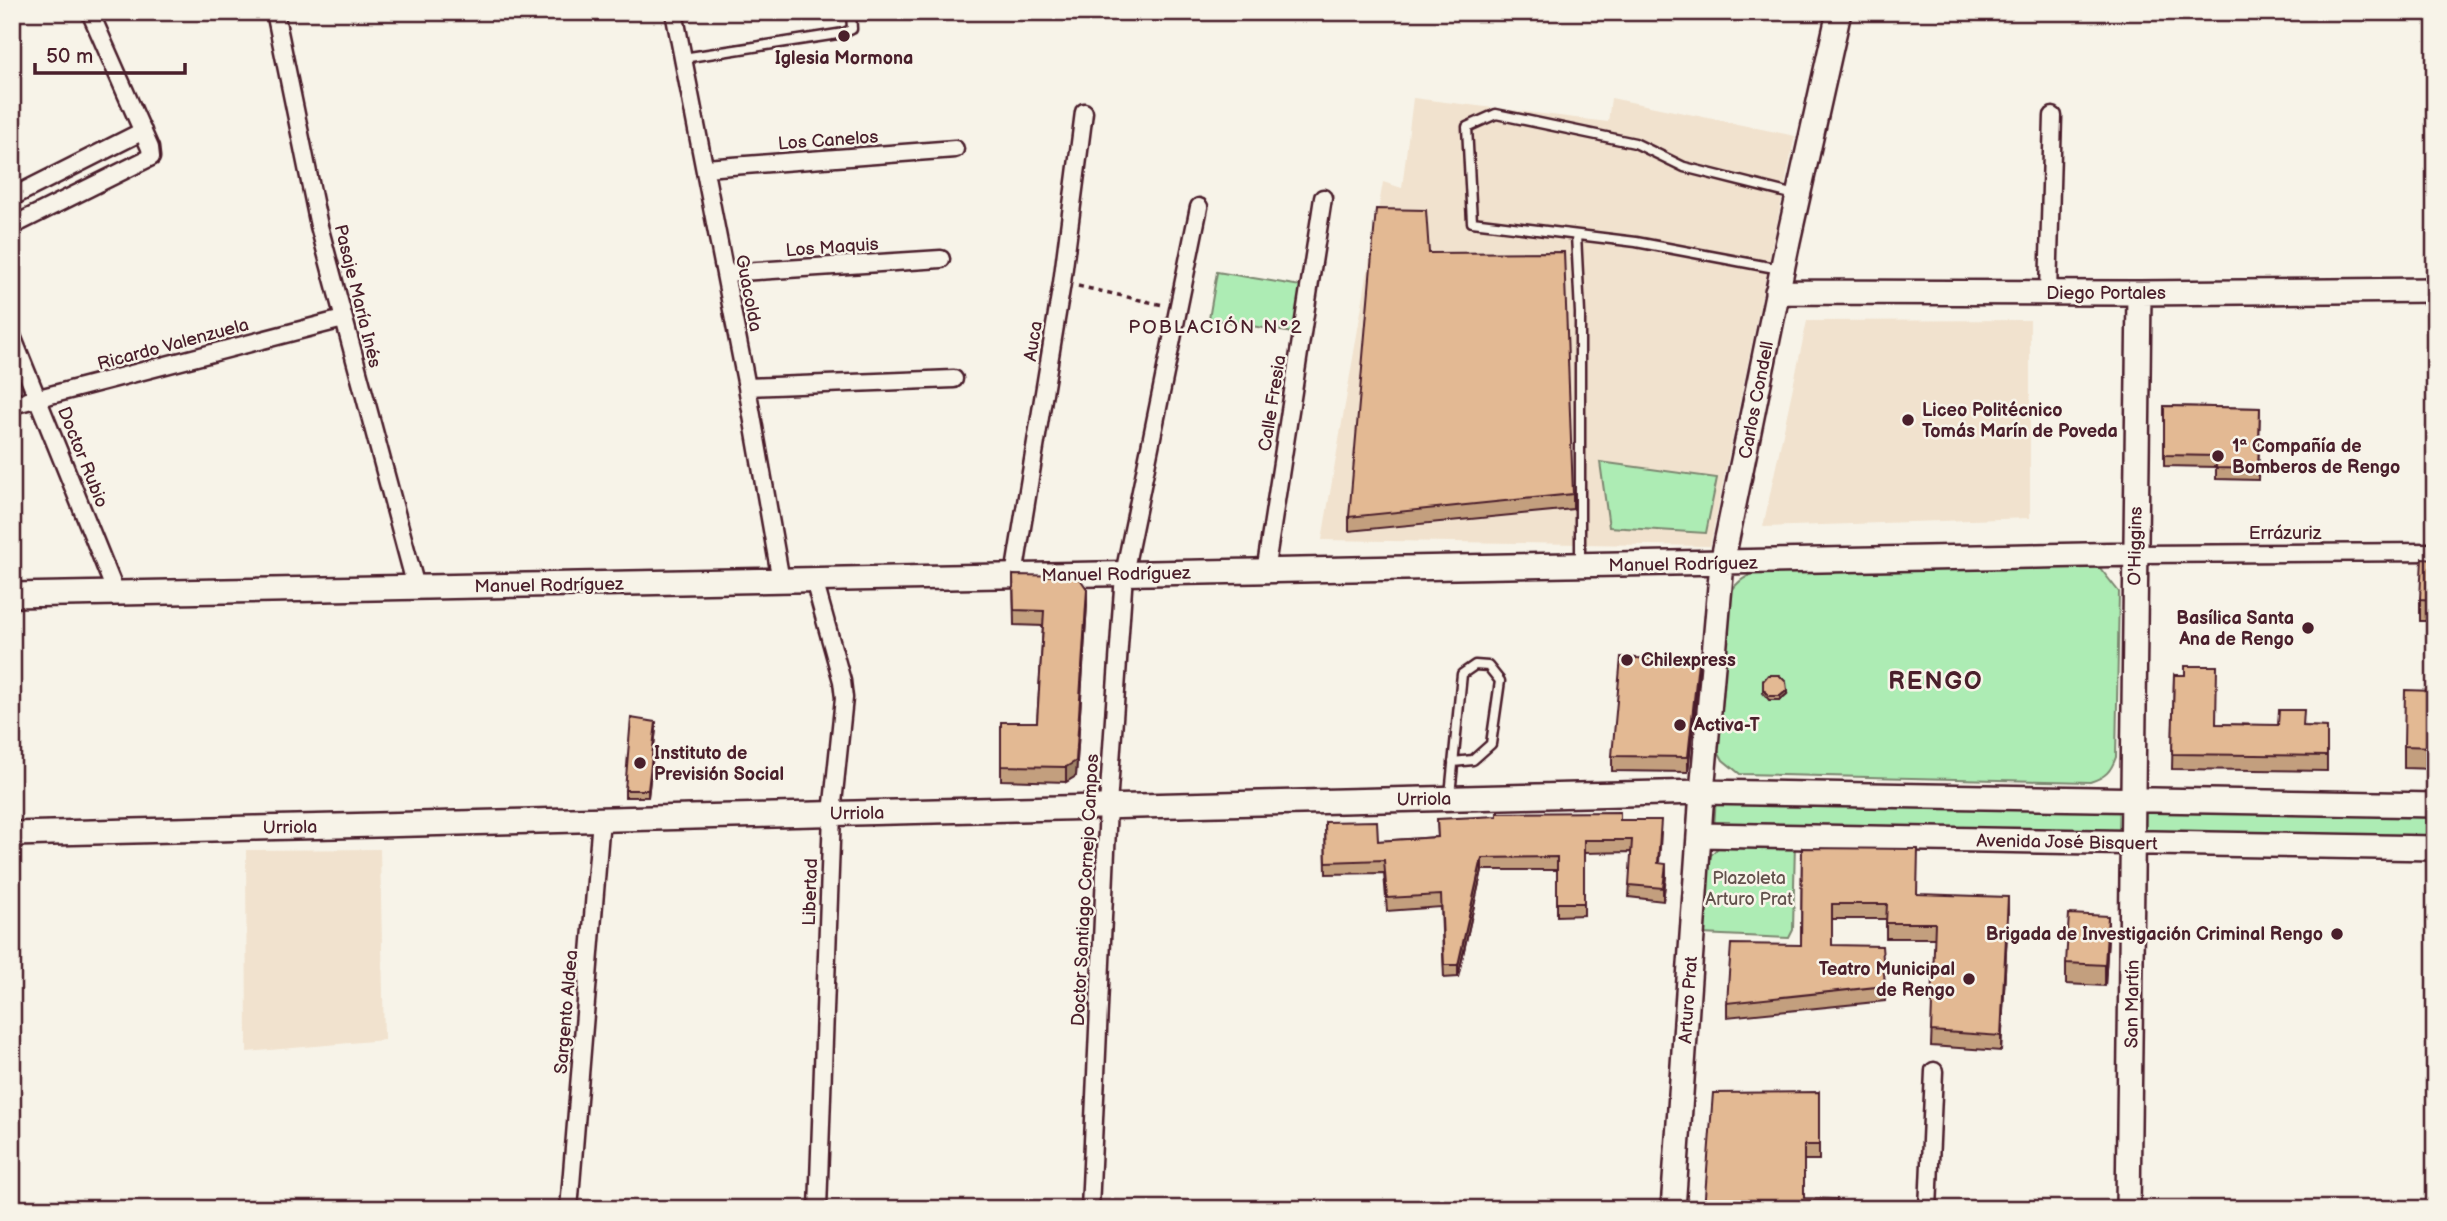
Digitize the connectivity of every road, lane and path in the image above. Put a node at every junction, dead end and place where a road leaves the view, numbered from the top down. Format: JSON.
{"nodes":[{"id":1,"x":90,"y":12,"type":"edge"},
{"id":2,"x":275,"y":12,"type":"edge"},
{"id":3,"x":674,"y":12,"type":"edge"},
{"id":4,"x":851,"y":12,"type":"edge"},
{"id":5,"x":1839,"y":12,"type":"edge"},
{"id":6,"x":683,"y":58,"type":"junction"},
{"id":7,"x":1084,"y":112,"type":"dead end"},
{"id":8,"x":2053,"y":116,"type":"dead end"},
{"id":9,"x":143,"y":131,"type":"junction"},
{"id":10,"x":955,"y":149,"type":"dead end"},
{"id":11,"x":705,"y":168,"type":"junction"},
{"id":12,"x":1797,"y":196,"type":"junction"},
{"id":13,"x":12,"y":197,"type":"edge"},
{"id":14,"x":1324,"y":198,"type":"dead end"},
{"id":15,"x":1199,"y":207,"type":"dead end"},
{"id":16,"x":12,"y":226,"type":"edge"},
{"id":17,"x":1576,"y":235,"type":"junction"},
{"id":18,"x":941,"y":259,"type":"dead end"},
{"id":19,"x":1782,"y":269,"type":"junction"},
{"id":20,"x":725,"y":273,"type":"junction"},
{"id":21,"x":1062,"y":283,"type":"junction"},
{"id":22,"x":2435,"y":290,"type":"edge"},
{"id":23,"x":1777,"y":292,"type":"junction"},
{"id":24,"x":2048,"y":293,"type":"junction"},
{"id":25,"x":2139,"y":293,"type":"junction"},
{"id":26,"x":1180,"y":308,"type":"junction"},
{"id":27,"x":343,"y":319,"type":"junction"},
{"id":28,"x":12,"y":336,"type":"edge"},
{"id":29,"x":954,"y":379,"type":"dead end"},
{"id":30,"x":747,"y":387,"type":"junction"},
{"id":31,"x":39,"y":399,"type":"junction"},
{"id":32,"x":12,"y":405,"type":"edge"},
{"id":33,"x":2435,"y":552,"type":"edge"},
{"id":34,"x":2135,"y":554,"type":"junction"},
{"id":35,"x":1723,"y":563,"type":"junction"},
{"id":36,"x":1580,"y":566,"type":"junction"},
{"id":37,"x":1265,"y":572,"type":"junction"},
{"id":38,"x":1124,"y":574,"type":"junction"},
{"id":39,"x":1014,"y":576,"type":"junction"},
{"id":40,"x":814,"y":580,"type":"junction"},
{"id":41,"x":781,"y":581,"type":"junction"},
{"id":42,"x":416,"y":587,"type":"junction"},
{"id":43,"x":116,"y":593,"type":"junction"},
{"id":44,"x":12,"y":595,"type":"edge"},
{"id":45,"x":1453,"y":762,"type":"junction"},
{"id":46,"x":1702,"y":792,"type":"junction"},
{"id":47,"x":1449,"y":798,"type":"junction"},
{"id":48,"x":2132,"y":799,"type":"junction"},
{"id":49,"x":2435,"y":805,"type":"edge"},
{"id":50,"x":1108,"y":806,"type":"junction"},
{"id":51,"x":832,"y":813,"type":"junction"},
{"id":52,"x":601,"y":819,"type":"junction"},
{"id":53,"x":12,"y":834,"type":"edge"},
{"id":54,"x":1699,"y":835,"type":"junction"},
{"id":55,"x":2135,"y":844,"type":"junction"},
{"id":56,"x":2435,"y":848,"type":"edge"},
{"id":57,"x":1934,"y":1071,"type":"dead end"},
{"id":58,"x":2435,"y":1208,"type":"edge"},
{"id":59,"x":569,"y":1209,"type":"edge"},
{"id":60,"x":817,"y":1209,"type":"edge"},
{"id":61,"x":1090,"y":1209,"type":"edge"},
{"id":62,"x":1673,"y":1209,"type":"edge"},
{"id":63,"x":1928,"y":1209,"type":"edge"},
{"id":64,"x":2128,"y":1209,"type":"edge"},
{"id":65,"x":2427,"y":1209,"type":"edge"}],
"edges":[{"from":1,"to":9,"type":"street"},
{"from":2,"to":27,"type":"street","name":"Pasaje María Inés"},
{"from":3,"to":6,"type":"street","name":"Guacolda"},
{"from":4,"to":6,"type":"lane"},
{"from":5,"to":12,"type":"main road","name":"Carlos Condell"},
{"from":6,"to":11,"type":"street","name":"Guacolda"},
{"from":7,"to":21,"type":"street","name":"Auca"},
{"from":8,"to":24,"type":"street"},
{"from":9,"to":13,"type":"street"},
{"from":9,"to":16,"type":"street"},
{"from":10,"to":11,"type":"street","name":"Los Canelos"},
{"from":11,"to":20,"type":"street","name":"Guacolda"},
{"from":12,"to":17,"type":"lane"},
{"from":12,"to":19,"type":"main road","name":"Carlos Condell"},
{"from":14,"to":37,"type":"street","name":"Calle Fresia"},
{"from":15,"to":26,"type":"street","name":"Doctor Santiago Cornejo Campos"},
{"from":17,"to":19,"type":"lane"},
{"from":17,"to":36,"type":"lane"},
{"from":18,"to":20,"type":"street","name":"Los Maquis"},
{"from":19,"to":23,"type":"main road","name":"Carlos Condell"},
{"from":20,"to":30,"type":"street","name":"Guacolda"},
{"from":21,"to":26,"type":"path"},
{"from":21,"to":39,"type":"street","name":"Auca"},
{"from":22,"to":25,"type":"main road","name":"Diego Portales"},
{"from":23,"to":24,"type":"main road","name":"Diego Portales"},
{"from":23,"to":35,"type":"main road","name":"Carlos Condell"},
{"from":24,"to":25,"type":"main road","name":"Diego Portales"},
{"from":25,"to":34,"type":"main road","name":"O'Higgins"},
{"from":26,"to":38,"type":"street","name":"Doctor Santiago Cornejo Campos"},
{"from":27,"to":31,"type":"street","name":"Ricardo Valenzuela"},
{"from":27,"to":42,"type":"street","name":"Pasaje María Inés"},
{"from":28,"to":31,"type":"street","name":"Doctor Rubio"},
{"from":29,"to":30,"type":"street"},
{"from":30,"to":41,"type":"street","name":"Guacolda"},
{"from":31,"to":32,"type":"street","name":"Ricardo Valenzuela"},
{"from":31,"to":43,"type":"street","name":"Doctor Rubio"},
{"from":33,"to":34,"type":"street","name":"Errázuriz"},
{"from":34,"to":35,"type":"main road","name":"Manuel Rodríguez"},
{"from":34,"to":48,"type":"main road","name":"O'Higgins"},
{"from":35,"to":36,"type":"main road","name":"Manuel Rodríguez"},
{"from":35,"to":46,"type":"main road","name":"Carlos Condell"},
{"from":36,"to":37,"type":"main road","name":"Manuel Rodríguez"},
{"from":37,"to":38,"type":"main road","name":"Manuel Rodríguez"},
{"from":38,"to":39,"type":"main road","name":"Manuel Rodríguez"},
{"from":38,"to":50,"type":"street","name":"Doctor Santiago Cornejo Campos"},
{"from":39,"to":40,"type":"main road","name":"Manuel Rodríguez"},
{"from":40,"to":41,"type":"main road","name":"Manuel Rodríguez"},
{"from":40,"to":51,"type":"street","name":"Libertad"},
{"from":41,"to":42,"type":"main road","name":"Manuel Rodríguez"},
{"from":42,"to":43,"type":"main road","name":"Manuel Rodríguez"},
{"from":43,"to":44,"type":"main road","name":"Manuel Rodríguez"},
{"from":45,"to":45,"type":"lane"},
{"from":45,"to":47,"type":"lane"},
{"from":46,"to":47,"type":"main road","name":"Urriola"},
{"from":46,"to":48,"type":"main road"},
{"from":46,"to":54,"type":"main road","name":"Arturo Prat"},
{"from":47,"to":50,"type":"main road","name":"Urriola"},
{"from":48,"to":49,"type":"main road"},
{"from":48,"to":55,"type":"main road","name":"San Martín"},
{"from":50,"to":51,"type":"main road","name":"Urriola"},
{"from":50,"to":61,"type":"street","name":"Doctor Santiago Cornejo Campos"},
{"from":51,"to":52,"type":"main road","name":"Urriola"},
{"from":51,"to":60,"type":"street","name":"Libertad"},
{"from":52,"to":53,"type":"main road","name":"Urriola"},
{"from":52,"to":59,"type":"street","name":"Sargento Aldea"},
{"from":54,"to":55,"type":"main road","name":"Avenida José Bisquert"},
{"from":54,"to":62,"type":"main road","name":"Arturo Prat"},
{"from":55,"to":56,"type":"main road","name":"Avenida José Bisquert"},
{"from":55,"to":64,"type":"main road","name":"San Martín"},
{"from":57,"to":63,"type":"street"},
{"from":58,"to":65,"type":"lane"}]}
